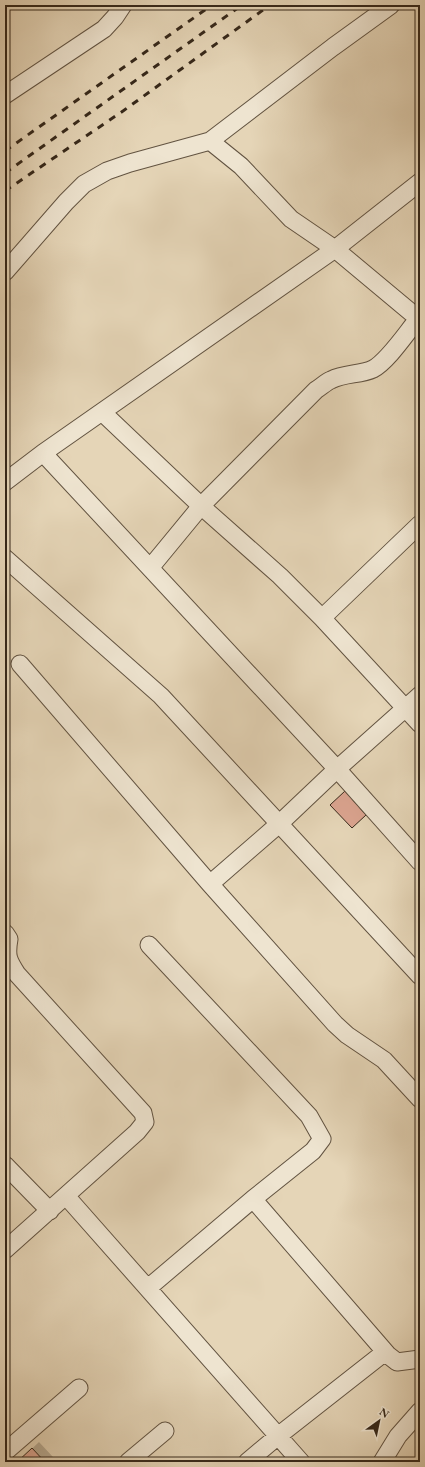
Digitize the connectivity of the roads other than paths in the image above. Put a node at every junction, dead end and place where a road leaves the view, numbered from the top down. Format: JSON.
{"nodes":[{"id":1,"x":123,"y":5,"type":"edge"},
{"id":2,"x":391,"y":5,"type":"edge"},
{"id":3,"x":5,"y":95,"type":"edge"},
{"id":4,"x":210,"y":141,"type":"junction"},
{"id":5,"x":420,"y":182,"type":"edge"},
{"id":6,"x":335,"y":249,"type":"junction"},
{"id":7,"x":5,"y":272,"type":"edge"},
{"id":8,"x":419,"y":319,"type":"edge"},
{"id":9,"x":102,"y":412,"type":"junction"},
{"id":10,"x":43,"y":453,"type":"junction"},
{"id":11,"x":5,"y":482,"type":"edge"},
{"id":12,"x":201,"y":506,"type":"junction"},
{"id":13,"x":420,"y":524,"type":"edge"},
{"id":14,"x":5,"y":558,"type":"edge"},
{"id":15,"x":150,"y":568,"type":"junction"},
{"id":16,"x":322,"y":618,"type":"junction"},
{"id":17,"x":20,"y":664,"type":"dead end"},
{"id":18,"x":420,"y":695,"type":"edge"},
{"id":19,"x":406,"y":708,"type":"junction"},
{"id":20,"x":420,"y":724,"type":"edge"},
{"id":21,"x":337,"y":769,"type":"junction"},
{"id":22,"x":279,"y":824,"type":"junction"},
{"id":23,"x":420,"y":862,"type":"edge"},
{"id":24,"x":210,"y":884,"type":"junction"},
{"id":25,"x":5,"y":933,"type":"edge"},
{"id":26,"x":149,"y":946,"type":"dead end"},
{"id":27,"x":420,"y":976,"type":"edge"},
{"id":28,"x":420,"y":1099,"type":"edge"},
{"id":29,"x":5,"y":1165,"type":"edge"},
{"id":30,"x":66,"y":1196,"type":"junction"},
{"id":31,"x":253,"y":1199,"type":"junction"},
{"id":32,"x":50,"y":1210,"type":"junction"},
{"id":33,"x":5,"y":1250,"type":"edge"},
{"id":34,"x":148,"y":1288,"type":"junction"},
{"id":35,"x":385,"y":1352,"type":"junction"},
{"id":36,"x":417,"y":1358,"type":"edge"},
{"id":37,"x":79,"y":1388,"type":"dead end"},
{"id":38,"x":420,"y":1411,"type":"edge"},
{"id":39,"x":165,"y":1431,"type":"dead end"},
{"id":40,"x":278,"y":1436,"type":"junction"},
{"id":41,"x":5,"y":1452,"type":"edge"},
{"id":42,"x":128,"y":1462,"type":"edge"},
{"id":43,"x":247,"y":1462,"type":"edge"},
{"id":44,"x":300,"y":1462,"type":"edge"},
{"id":45,"x":382,"y":1462,"type":"edge"}],
"edges":[{"from":1,"to":3,"type":"street"},
{"from":2,"to":4,"type":"street"},
{"from":4,"to":6,"type":"street"},
{"from":4,"to":7,"type":"street"},
{"from":5,"to":6,"type":"street"},
{"from":6,"to":8,"type":"street"},
{"from":6,"to":9,"type":"street"},
{"from":8,"to":12,"type":"street"},
{"from":9,"to":10,"type":"street"},
{"from":9,"to":12,"type":"street"},
{"from":10,"to":11,"type":"street"},
{"from":10,"to":15,"type":"street"},
{"from":12,"to":15,"type":"street"},
{"from":12,"to":16,"type":"street"},
{"from":13,"to":16,"type":"street"},
{"from":14,"to":22,"type":"street"},
{"from":15,"to":21,"type":"street"},
{"from":16,"to":19,"type":"street"},
{"from":17,"to":24,"type":"street"},
{"from":18,"to":19,"type":"street"},
{"from":19,"to":20,"type":"street"},
{"from":19,"to":21,"type":"street"},
{"from":21,"to":22,"type":"street"},
{"from":21,"to":23,"type":"street"},
{"from":22,"to":24,"type":"street"},
{"from":22,"to":27,"type":"street"},
{"from":24,"to":28,"type":"street"},
{"from":25,"to":30,"type":"street"},
{"from":26,"to":31,"type":"street"},
{"from":29,"to":32,"type":"street"},
{"from":30,"to":32,"type":"street"},
{"from":30,"to":34,"type":"street"},
{"from":31,"to":34,"type":"street"},
{"from":31,"to":35,"type":"street"},
{"from":32,"to":33,"type":"street"},
{"from":34,"to":40,"type":"street"},
{"from":35,"to":36,"type":"street"},
{"from":35,"to":40,"type":"street"},
{"from":37,"to":41,"type":"street"},
{"from":38,"to":45,"type":"street"},
{"from":39,"to":42,"type":"street"},
{"from":40,"to":43,"type":"street"},
{"from":40,"to":44,"type":"street"}]}
